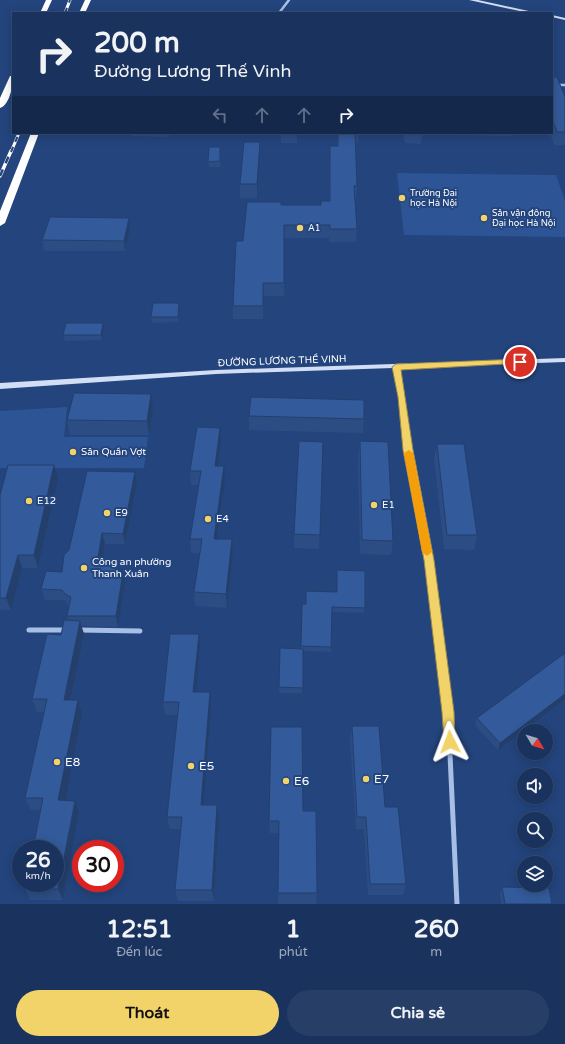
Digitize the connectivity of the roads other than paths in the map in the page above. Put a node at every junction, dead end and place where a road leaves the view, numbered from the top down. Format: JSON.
{"nodes":[{"id":1,"x":49,"y":0,"type":"edge"},
{"id":2,"x":88,"y":0,"type":"edge"},
{"id":3,"x":289,"y":0,"type":"edge"},
{"id":4,"x":471,"y":0,"type":"edge"},
{"id":5,"x":43,"y":12,"type":"edge"},
{"id":6,"x":82,"y":12,"type":"edge"},
{"id":7,"x":280,"y":12,"type":"edge"},
{"id":8,"x":531,"y":12,"type":"edge"},
{"id":9,"x":553,"y":16,"type":"edge"},
{"id":10,"x":565,"y":19,"type":"edge"},
{"id":11,"x":553,"y":85,"type":"edge"},
{"id":12,"x":565,"y":85,"type":"edge"},
{"id":13,"x":11,"y":87,"type":"edge"},
{"id":14,"x":0,"y":106,"type":"edge"},
{"id":15,"x":35,"y":134,"type":"edge"},
{"id":16,"x":0,"y":223,"type":"edge"},
{"id":17,"x":565,"y":360,"type":"edge"},
{"id":18,"x":396,"y":367,"type":"junction"},
{"id":19,"x":0,"y":386,"type":"edge"},
{"id":20,"x":29,"y":630,"type":"dead end"},
{"id":21,"x":69,"y":630,"type":"edge"},
{"id":22,"x":77,"y":630,"type":"edge"},
{"id":23,"x":140,"y":631,"type":"dead end"},
{"id":24,"x":457,"y":904,"type":"edge"}],
"edges":[{"from":1,"to":5,"type":"highway"},
{"from":2,"to":6,"type":"highway"},
{"from":3,"to":7,"type":"street"},
{"from":4,"to":8,"type":"street"},
{"from":9,"to":10,"type":"street"},
{"from":11,"to":12,"type":"street"},
{"from":13,"to":14,"type":"highway"},
{"from":15,"to":16,"type":"highway"},
{"from":17,"to":18,"type":"street","name":"ĐƯỜNG LƯƠNG THẾ VINH"},
{"from":18,"to":19,"type":"street","name":"ĐƯỜNG LƯƠNG THẾ VINH"},
{"from":18,"to":24,"type":"street"},
{"from":20,"to":21,"type":"street"},
{"from":22,"to":23,"type":"street"}]}
